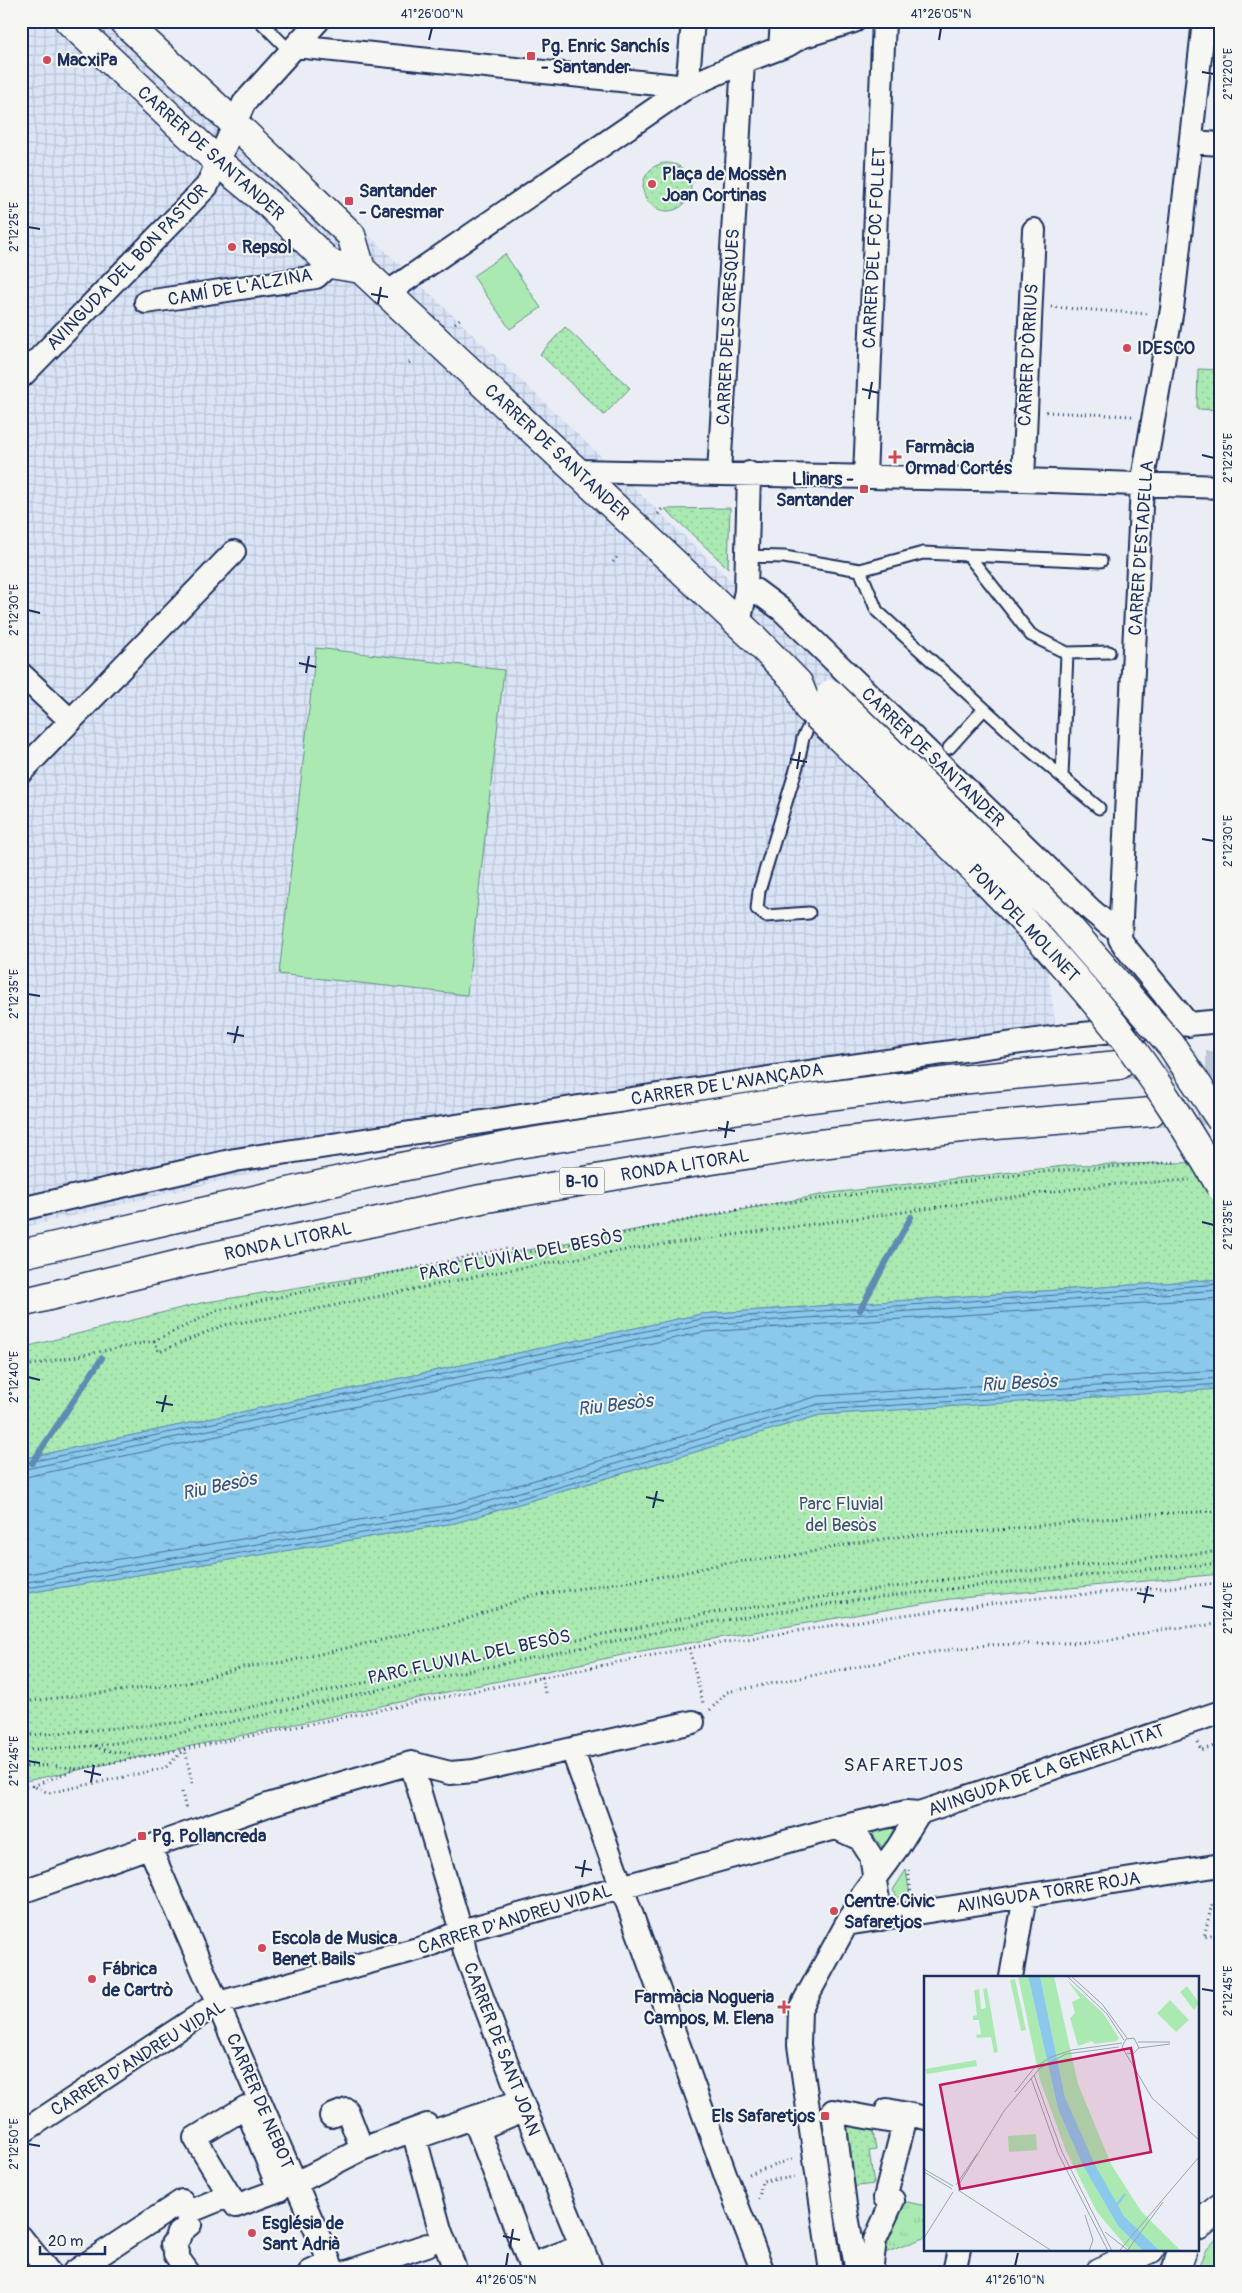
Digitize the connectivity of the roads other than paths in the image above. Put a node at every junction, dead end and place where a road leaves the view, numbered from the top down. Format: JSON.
{"nodes":[{"id":1,"x":69,"y":21,"type":"edge"},
{"id":2,"x":123,"y":21,"type":"edge"},
{"id":3,"x":260,"y":21,"type":"edge"},
{"id":4,"x":318,"y":21,"type":"edge"},
{"id":5,"x":693,"y":21,"type":"edge"},
{"id":6,"x":782,"y":21,"type":"edge"},
{"id":7,"x":854,"y":21,"type":"edge"},
{"id":8,"x":884,"y":21,"type":"edge"},
{"id":9,"x":1204,"y":21,"type":"edge"},
{"id":10,"x":780,"y":48,"type":"junction"},
{"id":11,"x":293,"y":49,"type":"junction"},
{"id":12,"x":743,"y":62,"type":"junction"},
{"id":13,"x":687,"y":87,"type":"junction"},
{"id":14,"x":235,"y":124,"type":"junction"},
{"id":15,"x":1191,"y":142,"type":"junction"},
{"id":16,"x":1221,"y":144,"type":"edge"},
{"id":17,"x":218,"y":162,"type":"junction"},
{"id":18,"x":1034,"y":230,"type":"dead end"},
{"id":19,"x":330,"y":264,"type":"junction"},
{"id":20,"x":361,"y":268,"type":"junction"},
{"id":21,"x":387,"y":293,"type":"junction"},
{"id":22,"x":146,"y":302,"type":"dead end"},
{"id":23,"x":21,"y":376,"type":"edge"},
{"id":24,"x":576,"y":470,"type":"junction"},
{"id":25,"x":719,"y":472,"type":"junction"},
{"id":26,"x":749,"y":473,"type":"junction"},
{"id":27,"x":865,"y":476,"type":"junction"},
{"id":28,"x":1022,"y":480,"type":"junction"},
{"id":29,"x":1142,"y":485,"type":"junction"},
{"id":30,"x":1221,"y":488,"type":"edge"},
{"id":31,"x":234,"y":552,"type":"dead end"},
{"id":32,"x":968,"y":555,"type":"junction"},
{"id":33,"x":746,"y":556,"type":"junction"},
{"id":34,"x":1101,"y":561,"type":"dead end"},
{"id":35,"x":860,"y":570,"type":"junction"},
{"id":36,"x":755,"y":590,"type":"dead end"},
{"id":37,"x":745,"y":629,"type":"junction"},
{"id":38,"x":1109,"y":652,"type":"dead end"},
{"id":39,"x":1067,"y":653,"type":"junction"},
{"id":40,"x":21,"y":674,"type":"edge"},
{"id":41,"x":798,"y":683,"type":"junction"},
{"id":42,"x":984,"y":709,"type":"junction"},
{"id":43,"x":815,"y":714,"type":"junction"},
{"id":44,"x":71,"y":722,"type":"junction"},
{"id":45,"x":949,"y":748,"type":"dead end"},
{"id":46,"x":21,"y":772,"type":"edge"},
{"id":47,"x":1062,"y":777,"type":"junction"},
{"id":48,"x":1099,"y":808,"type":"dead end"},
{"id":49,"x":808,"y":912,"type":"dead end"},
{"id":50,"x":1110,"y":926,"type":"dead end"},
{"id":51,"x":1221,"y":1022,"type":"edge"},
{"id":52,"x":1189,"y":1025,"type":"junction"},
{"id":53,"x":1119,"y":1065,"type":"tunnel mouth"},
{"id":54,"x":1151,"y":1112,"type":"tunnel mouth"},
{"id":55,"x":1221,"y":1120,"type":"edge"},
{"id":56,"x":1221,"y":1187,"type":"edge"},
{"id":57,"x":21,"y":1209,"type":"edge"},
{"id":58,"x":21,"y":1254,"type":"edge"},
{"id":59,"x":21,"y":1303,"type":"edge"},
{"id":60,"x":1221,"y":1712,"type":"edge"},
{"id":61,"x":700,"y":1718,"type":"road end"},
{"id":62,"x":572,"y":1749,"type":"junction"},
{"id":63,"x":411,"y":1763,"type":"junction"},
{"id":64,"x":918,"y":1813,"type":"junction"},
{"id":65,"x":836,"y":1828,"type":"junction"},
{"id":66,"x":150,"y":1848,"type":"junction"},
{"id":67,"x":1221,"y":1865,"type":"edge"},
{"id":68,"x":874,"y":1879,"type":"junction"},
{"id":69,"x":622,"y":1887,"type":"junction"},
{"id":70,"x":21,"y":1892,"type":"edge"},
{"id":71,"x":1025,"y":1896,"type":"junction"},
{"id":72,"x":882,"y":1919,"type":"junction"},
{"id":73,"x":846,"y":1924,"type":"junction"},
{"id":74,"x":461,"y":1931,"type":"junction"},
{"id":75,"x":1010,"y":1976,"type":"edge"},
{"id":76,"x":218,"y":2003,"type":"junction"},
{"id":77,"x":517,"y":2090,"type":"junction"},
{"id":78,"x":818,"y":2097,"type":"dead end"},
{"id":79,"x":331,"y":2116,"type":"dead end"},
{"id":80,"x":924,"y":2118,"type":"edge"},
{"id":81,"x":21,"y":2133,"type":"edge"},
{"id":82,"x":362,"y":2149,"type":"junction"},
{"id":83,"x":300,"y":2181,"type":"dead end"},
{"id":84,"x":230,"y":2195,"type":"dead end"},
{"id":85,"x":1221,"y":2207,"type":"edge"},
{"id":86,"x":186,"y":2213,"type":"junction"},
{"id":87,"x":1200,"y":2224,"type":"edge"},
{"id":88,"x":21,"y":2237,"type":"edge"},
{"id":89,"x":427,"y":2245,"type":"dead end"},
{"id":90,"x":959,"y":2250,"type":"edge"},
{"id":91,"x":1147,"y":2250,"type":"edge"},
{"id":92,"x":1183,"y":2250,"type":"edge"},
{"id":93,"x":1104,"y":2271,"type":"edge"},
{"id":94,"x":49,"y":2272,"type":"edge"},
{"id":95,"x":74,"y":2272,"type":"edge"},
{"id":96,"x":188,"y":2272,"type":"edge"},
{"id":97,"x":310,"y":2272,"type":"edge"},
{"id":98,"x":328,"y":2272,"type":"edge"},
{"id":99,"x":334,"y":2272,"type":"edge"},
{"id":100,"x":347,"y":2272,"type":"edge"},
{"id":101,"x":456,"y":2272,"type":"edge"},
{"id":102,"x":567,"y":2272,"type":"edge"},
{"id":103,"x":592,"y":2272,"type":"edge"},
{"id":104,"x":763,"y":2272,"type":"edge"},
{"id":105,"x":831,"y":2272,"type":"edge"},
{"id":106,"x":857,"y":2272,"type":"edge"},
{"id":107,"x":871,"y":2272,"type":"edge"},
{"id":108,"x":954,"y":2272,"type":"edge"},
{"id":109,"x":1175,"y":2272,"type":"edge"}],
"edges":[{"from":1,"to":17,"type":"main road","name":"CARRER DE SANTANDER"},
{"from":2,"to":14,"type":"main road","name":"CARRER DE SANTANDER"},
{"from":3,"to":11,"type":"lane"},
{"from":4,"to":11,"type":"street","name":"AVINGUDA DEL BON PASTOR"},
{"from":5,"to":13,"type":"street"},
{"from":6,"to":10,"type":"street"},
{"from":7,"to":10,"type":"street"},
{"from":8,"to":27,"type":"street","name":"CARRER DEL FOC FOLLET"},
{"from":9,"to":15,"type":"street","name":"CARRER D'ESTADELLA"},
{"from":10,"to":12,"type":"street"},
{"from":11,"to":13,"type":"street"},
{"from":11,"to":14,"type":"street","name":"AVINGUDA DEL BON PASTOR"},
{"from":12,"to":13,"type":"street"},
{"from":12,"to":25,"type":"street","name":"CARRER DELS CRESQUES"},
{"from":13,"to":21,"type":"street"},
{"from":14,"to":17,"type":"street","name":"AVINGUDA DEL BON PASTOR"},
{"from":14,"to":20,"type":"main road","name":"CARRER DE SANTANDER"},
{"from":15,"to":16,"type":"street"},
{"from":15,"to":29,"type":"street","name":"CARRER D'ESTADELLA"},
{"from":17,"to":19,"type":"main road","name":"CARRER DE SANTANDER"},
{"from":17,"to":23,"type":"street","name":"AVINGUDA DEL BON PASTOR"},
{"from":18,"to":28,"type":"street","name":"CARRER D'ÒRRIUS"},
{"from":19,"to":20,"type":"main road"},
{"from":19,"to":22,"type":"street","name":"CAMÍ DE L'ALZINA"},
{"from":20,"to":21,"type":"main road","name":"CARRER DE SANTANDER"},
{"from":21,"to":24,"type":"main road","name":"CARRER DE SANTANDER"},
{"from":24,"to":25,"type":"street"},
{"from":24,"to":37,"type":"main road","name":"CARRER DE SANTANDER"},
{"from":25,"to":26,"type":"street"},
{"from":26,"to":27,"type":"street"},
{"from":26,"to":33,"type":"street"},
{"from":27,"to":28,"type":"street"},
{"from":28,"to":29,"type":"street"},
{"from":29,"to":30,"type":"street"},
{"from":29,"to":52,"type":"street","name":"CARRER D'ESTADELLA"},
{"from":31,"to":44,"type":"street"},
{"from":32,"to":34,"type":"lane"},
{"from":32,"to":35,"type":"lane"},
{"from":32,"to":39,"type":"lane"},
{"from":33,"to":35,"type":"lane"},
{"from":33,"to":37,"type":"street"},
{"from":35,"to":42,"type":"lane"},
{"from":36,"to":50,"type":"street","name":"CARRER DE SANTANDER"},
{"from":37,"to":41,"type":"main road","name":"PONT DEL MOLINET"},
{"from":38,"to":39,"type":"lane"},
{"from":39,"to":47,"type":"lane"},
{"from":40,"to":44,"type":"street"},
{"from":41,"to":43,"type":"main road","name":"PONT DEL MOLINET"},
{"from":41,"to":55,"type":"main road","name":"PONT DEL MOLINET","bridge":true},
{"from":42,"to":45,"type":"lane"},
{"from":42,"to":47,"type":"lane"},
{"from":43,"to":49,"type":"lane"},
{"from":43,"to":56,"type":"main road","name":"PONT DEL MOLINET","bridge":true},
{"from":44,"to":46,"type":"street"},
{"from":47,"to":48,"type":"lane"},
{"from":51,"to":52,"type":"street","name":"CARRER DE L'AVANÇADA"},
{"from":52,"to":57,"type":"street","name":"CARRER DE L'AVANÇADA"},
{"from":53,"to":58,"type":"main road"},
{"from":54,"to":59,"type":"main road","name":"RONDA LITORAL","number":"B-10"},
{"from":60,"to":64,"type":"street","name":"AVINGUDA DE LA GENERALITAT"},
{"from":61,"to":62,"type":"street"},
{"from":62,"to":63,"type":"street"},
{"from":62,"to":69,"type":"street"},
{"from":63,"to":66,"type":"street"},
{"from":63,"to":74,"type":"street","name":"CARRER DE SANT JOAN"},
{"from":64,"to":65,"type":"street","name":"CARRER D'ANDREU VIDAL"},
{"from":64,"to":68,"type":"street","name":"AVINGUDA DE LA GENERALITAT"},
{"from":65,"to":68,"type":"street"},
{"from":65,"to":69,"type":"street","name":"CARRER D'ANDREU VIDAL"},
{"from":66,"to":70,"type":"street"},
{"from":66,"to":76,"type":"street","name":"CARRER DE NEBOT"},
{"from":67,"to":71,"type":"street","name":"AVINGUDA TORRE ROJA"},
{"from":68,"to":72,"type":"street"},
{"from":68,"to":73,"type":"street","name":"AVINGUDA DE LA GENERALITAT"},
{"from":69,"to":74,"type":"street","name":"CARRER D'ANDREU VIDAL"},
{"from":69,"to":104,"type":"street"},
{"from":71,"to":72,"type":"street","name":"AVINGUDA TORRE ROJA"},
{"from":71,"to":75,"type":"street"},
{"from":72,"to":73,"type":"street","name":"AVINGUDA TORRE ROJA"},
{"from":73,"to":105,"type":"street","name":"AVINGUDA DE LA GENERALITAT"},
{"from":74,"to":76,"type":"street","name":"CARRER D'ANDREU VIDAL"},
{"from":74,"to":77,"type":"street","name":"CARRER DE SANT JOAN"},
{"from":76,"to":81,"type":"street","name":"CARRER D'ANDREU VIDAL"},
{"from":76,"to":99,"type":"street","name":"CARRER DE NEBOT"},
{"from":77,"to":82,"type":"street"},
{"from":77,"to":103,"type":"street","name":"CARRER DE SANT JOAN"},
{"from":78,"to":80,"type":"street"},
{"from":79,"to":82,"type":"street"},
{"from":82,"to":83,"type":"street"},
{"from":84,"to":86,"type":"street"},
{"from":85,"to":87,"type":"main road"},
{"from":86,"to":95,"type":"street"},
{"from":86,"to":96,"type":"street"},
{"from":88,"to":94,"type":"street"},
{"from":89,"to":100,"type":"street"},
{"from":90,"to":108,"type":"street"},
{"from":91,"to":93,"type":"main road"},
{"from":92,"to":109,"type":"main road"},
{"from":97,"to":98,"type":"street"},
{"from":101,"to":102,"type":"street"},
{"from":106,"to":107,"type":"street"}]}
